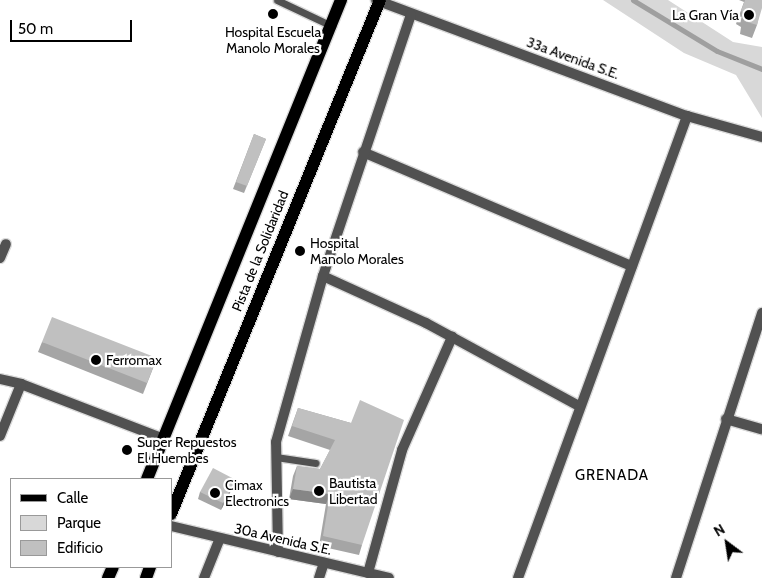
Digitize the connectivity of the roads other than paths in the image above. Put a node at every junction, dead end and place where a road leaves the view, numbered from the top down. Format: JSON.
{"nodes":[{"id":1,"x":277,"y":0,"type":"edge"},
{"id":2,"x":341,"y":0,"type":"edge"},
{"id":3,"x":378,"y":0,"type":"edge"},
{"id":4,"x":411,"y":14,"type":"junction"},
{"id":5,"x":332,"y":26,"type":"junction"},
{"id":6,"x":687,"y":116,"type":"junction"},
{"id":7,"x":762,"y":137,"type":"edge"},
{"id":8,"x":363,"y":152,"type":"junction"},
{"id":9,"x":6,"y":244,"type":"dead end"},
{"id":10,"x":0,"y":258,"type":"edge"},
{"id":11,"x":632,"y":266,"type":"junction"},
{"id":12,"x":323,"y":276,"type":"junction"},
{"id":13,"x":762,"y":313,"type":"edge"},
{"id":14,"x":452,"y":337,"type":"junction"},
{"id":15,"x":0,"y":379,"type":"edge"},
{"id":16,"x":21,"y":384,"type":"junction"},
{"id":17,"x":579,"y":406,"type":"junction"},
{"id":18,"x":726,"y":419,"type":"junction"},
{"id":19,"x":762,"y":429,"type":"edge"},
{"id":20,"x":0,"y":436,"type":"edge"},
{"id":21,"x":164,"y":439,"type":"junction"},
{"id":22,"x":276,"y":457,"type":"junction"},
{"id":23,"x":316,"y":463,"type":"dead end"},
{"id":24,"x":147,"y":478,"type":"edge"},
{"id":25,"x":172,"y":512,"type":"edge"},
{"id":26,"x":172,"y":526,"type":"edge"},
{"id":27,"x":220,"y":538,"type":"junction"},
{"id":28,"x":278,"y":552,"type":"junction"},
{"id":29,"x":324,"y":563,"type":"junction"},
{"id":30,"x":368,"y":573,"type":"junction"},
{"id":31,"x":204,"y":578,"type":"edge"},
{"id":32,"x":319,"y":578,"type":"edge"},
{"id":33,"x":388,"y":578,"type":"edge"},
{"id":34,"x":518,"y":578,"type":"edge"},
{"id":35,"x":676,"y":578,"type":"edge"}],
"edges":[{"from":1,"to":5,"type":"lane"},
{"from":2,"to":5,"type":"main road","name":"Pista de la Solidaridad"},
{"from":3,"to":4,"type":"street","name":"33a Avenida S.E."},
{"from":3,"to":25,"type":"main road","name":"Pista de la Solidaridad"},
{"from":4,"to":6,"type":"street","name":"33a Avenida S.E."},
{"from":4,"to":8,"type":"street"},
{"from":5,"to":21,"type":"main road","name":"Pista de la Solidaridad"},
{"from":6,"to":7,"type":"street","name":"33a Avenida S.E."},
{"from":6,"to":11,"type":"street"},
{"from":8,"to":11,"type":"street"},
{"from":8,"to":12,"type":"street"},
{"from":9,"to":10,"type":"street"},
{"from":11,"to":17,"type":"street"},
{"from":12,"to":14,"type":"street"},
{"from":12,"to":22,"type":"street"},
{"from":13,"to":18,"type":"street"},
{"from":14,"to":17,"type":"street"},
{"from":14,"to":30,"type":"street"},
{"from":15,"to":16,"type":"street"},
{"from":16,"to":20,"type":"street"},
{"from":16,"to":21,"type":"street"},
{"from":17,"to":34,"type":"street"},
{"from":18,"to":19,"type":"street"},
{"from":18,"to":35,"type":"street"},
{"from":21,"to":24,"type":"main road","name":"Pista de la Solidaridad"},
{"from":22,"to":23,"type":"lane"},
{"from":22,"to":28,"type":"street"},
{"from":26,"to":27,"type":"street","name":"30a Avenida S.E."},
{"from":27,"to":28,"type":"street","name":"30a Avenida S.E."},
{"from":27,"to":31,"type":"street"},
{"from":28,"to":29,"type":"street","name":"30a Avenida S.E."},
{"from":29,"to":30,"type":"street","name":"30a Avenida S.E."},
{"from":29,"to":32,"type":"street"},
{"from":30,"to":33,"type":"street","name":"30a Avenida S.E."}]}
